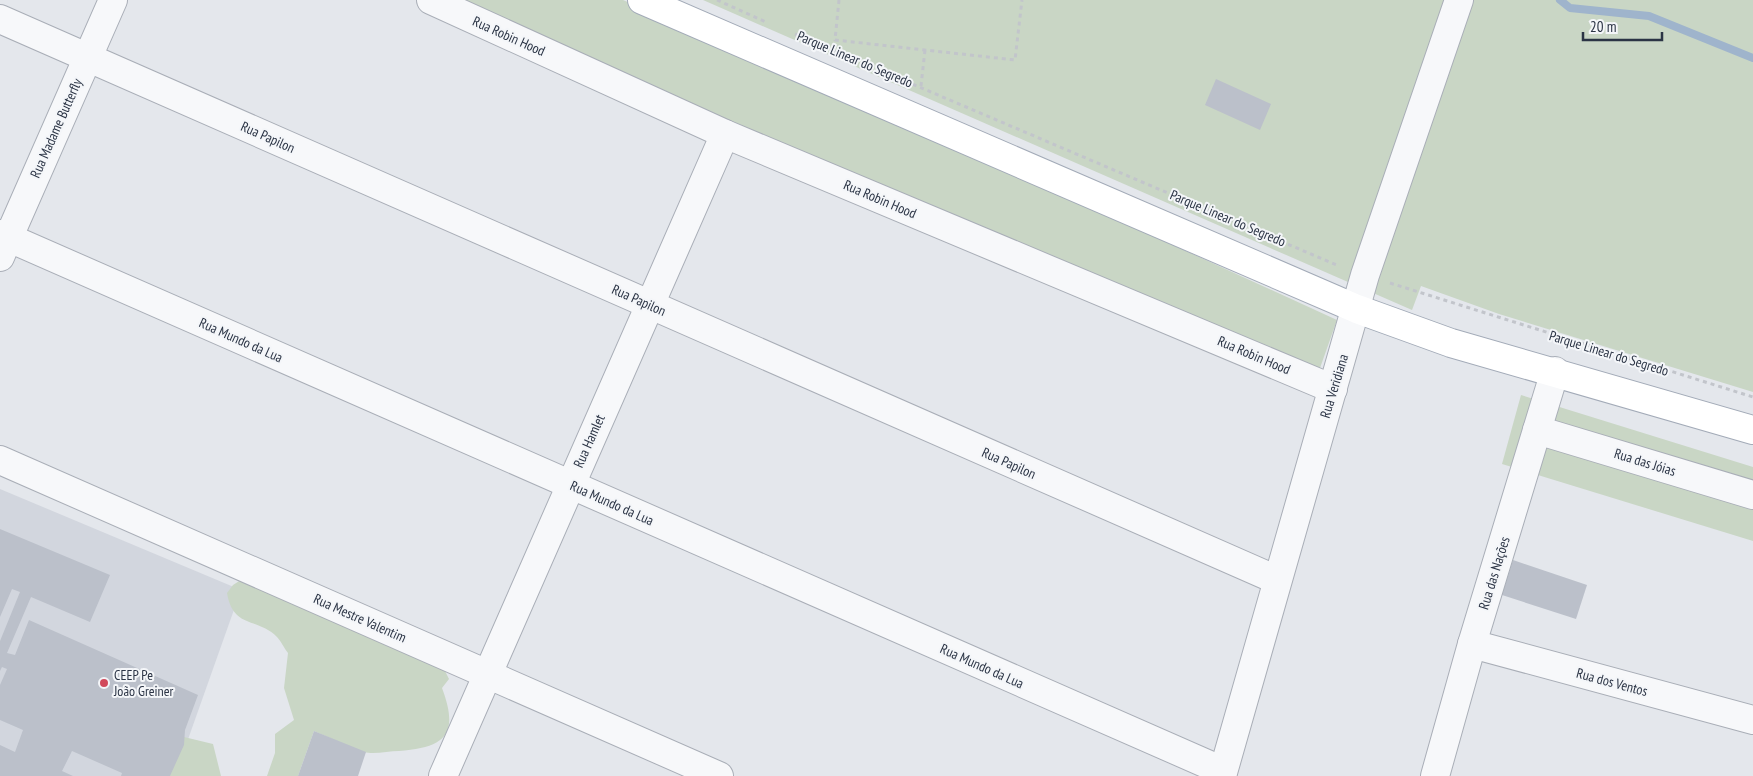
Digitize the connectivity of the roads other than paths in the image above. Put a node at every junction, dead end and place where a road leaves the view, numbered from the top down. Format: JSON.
{"nodes":[{"id":1,"x":114,"y":0,"type":"edge"},
{"id":2,"x":431,"y":0,"type":"edge"},
{"id":3,"x":642,"y":0,"type":"edge"},
{"id":4,"x":1459,"y":0,"type":"edge"},
{"id":5,"x":0,"y":19,"type":"edge"},
{"id":6,"x":87,"y":57,"type":"junction"},
{"id":7,"x":725,"y":134,"type":"junction"},
{"id":8,"x":3,"y":243,"type":"edge"},
{"id":9,"x":648,"y":304,"type":"junction"},
{"id":10,"x":1357,"y":309,"type":"junction"},
{"id":11,"x":1555,"y":371,"type":"junction"},
{"id":12,"x":1333,"y":389,"type":"junction"},
{"id":13,"x":1537,"y":430,"type":"junction"},
{"id":14,"x":1753,"y":430,"type":"edge"},
{"id":15,"x":0,"y":460,"type":"edge"},
{"id":16,"x":570,"y":485,"type":"junction"},
{"id":17,"x":1753,"y":495,"type":"edge"},
{"id":18,"x":1277,"y":580,"type":"junction"},
{"id":19,"x":1472,"y":644,"type":"junction"},
{"id":20,"x":487,"y":674,"type":"junction"},
{"id":21,"x":1753,"y":720,"type":"edge"},
{"id":22,"x":1222,"y":774,"type":"edge"},
{"id":23,"x":443,"y":776,"type":"edge"},
{"id":24,"x":719,"y":776,"type":"edge"},
{"id":25,"x":1435,"y":776,"type":"edge"}],
"edges":[{"from":1,"to":6,"type":"street","name":"Rua Madame Butterfly"},
{"from":2,"to":7,"type":"street","name":"Rua Robin Hood"},
{"from":3,"to":10,"type":"main road"},
{"from":4,"to":10,"type":"street","name":"Rua Veridiana"},
{"from":5,"to":6,"type":"street","name":"Rua Papilon"},
{"from":6,"to":8,"type":"street","name":"Rua Madame Butterfly"},
{"from":6,"to":9,"type":"street","name":"Rua Papilon"},
{"from":7,"to":9,"type":"street","name":"Rua Hamlet"},
{"from":7,"to":12,"type":"street","name":"Rua Robin Hood"},
{"from":8,"to":16,"type":"street","name":"Rua Mundo da Lua"},
{"from":9,"to":16,"type":"street","name":"Rua Hamlet"},
{"from":9,"to":18,"type":"street","name":"Rua Papilon"},
{"from":10,"to":11,"type":"main road"},
{"from":10,"to":12,"type":"street","name":"Rua Veridiana"},
{"from":11,"to":13,"type":"street","name":"Rua das Nações"},
{"from":11,"to":14,"type":"main road"},
{"from":12,"to":18,"type":"street","name":"Rua Veridiana"},
{"from":13,"to":17,"type":"street","name":"Rua das Jóias"},
{"from":13,"to":19,"type":"street","name":"Rua das Nações"},
{"from":15,"to":20,"type":"street","name":"Rua Mestre Valentim"},
{"from":16,"to":20,"type":"street","name":"Rua Hamlet"},
{"from":16,"to":22,"type":"street","name":"Rua Mundo da Lua"},
{"from":18,"to":22,"type":"street","name":"Rua Veridiana"},
{"from":19,"to":21,"type":"street","name":"Rua dos Ventos"},
{"from":19,"to":25,"type":"street","name":"Rua das Nações"},
{"from":20,"to":23,"type":"street","name":"Rua Hamlet"},
{"from":20,"to":24,"type":"street","name":"Rua Mestre Valentim"}]}
